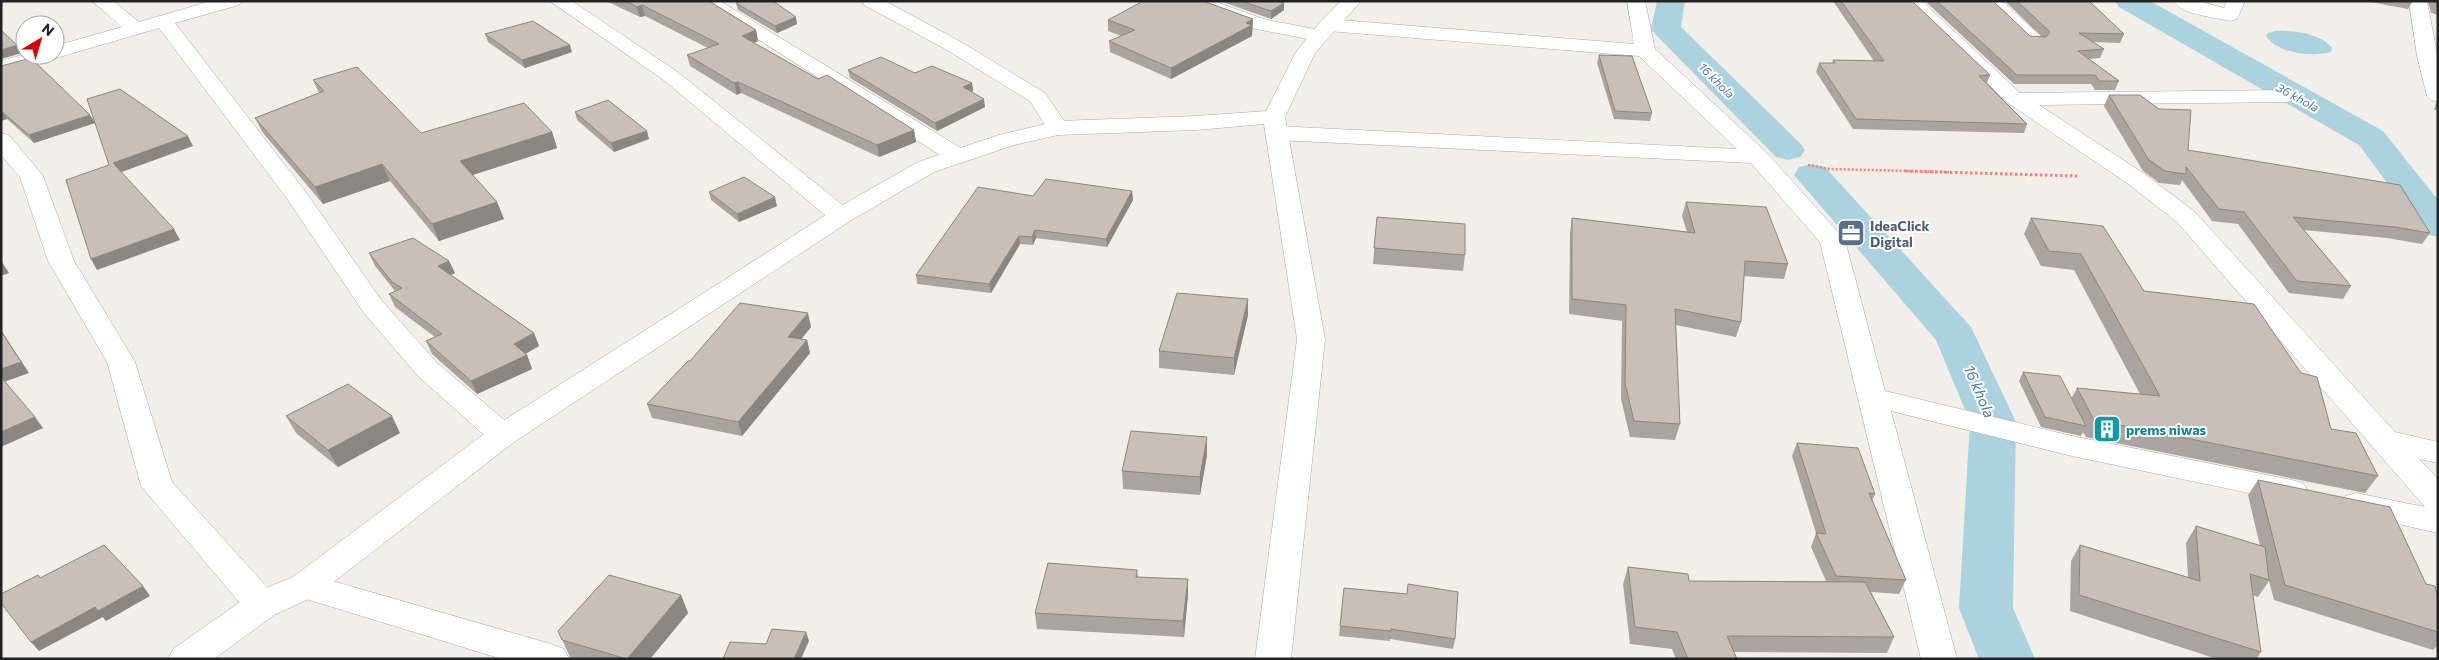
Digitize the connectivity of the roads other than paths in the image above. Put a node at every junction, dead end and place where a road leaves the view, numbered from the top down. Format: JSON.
{"nodes":[{"id":1,"x":101,"y":1,"type":"edge"},
{"id":2,"x":232,"y":1,"type":"edge"},
{"id":3,"x":559,"y":1,"type":"edge"},
{"id":4,"x":707,"y":1,"type":"edge"},
{"id":5,"x":871,"y":1,"type":"edge"},
{"id":6,"x":1194,"y":1,"type":"edge"},
{"id":7,"x":1352,"y":1,"type":"edge"},
{"id":8,"x":1636,"y":1,"type":"edge"},
{"id":9,"x":1910,"y":1,"type":"edge"},
{"id":10,"x":1991,"y":1,"type":"edge"},
{"id":11,"x":2182,"y":1,"type":"edge"},
{"id":12,"x":2236,"y":1,"type":"edge"},
{"id":13,"x":2418,"y":1,"type":"edge"},
{"id":14,"x":163,"y":21,"type":"junction"},
{"id":15,"x":135,"y":28,"type":"junction"},
{"id":16,"x":1324,"y":30,"type":"junction"},
{"id":17,"x":2035,"y":40,"type":"edge"},
{"id":18,"x":65,"y":49,"type":"edge"},
{"id":19,"x":1645,"y":51,"type":"junction"},
{"id":20,"x":15,"y":64,"type":"edge"},
{"id":21,"x":1,"y":68,"type":"edge"},
{"id":22,"x":2287,"y":96,"type":"dead end"},
{"id":23,"x":2438,"y":96,"type":"edge"},
{"id":24,"x":2016,"y":99,"type":"junction"},
{"id":25,"x":1276,"y":125,"type":"junction"},
{"id":26,"x":1058,"y":128,"type":"junction"},
{"id":27,"x":1,"y":140,"type":"edge"},
{"id":28,"x":956,"y":155,"type":"junction"},
{"id":29,"x":1758,"y":157,"type":"junction"},
{"id":30,"x":841,"y":216,"type":"junction"},
{"id":31,"x":1881,"y":399,"type":"junction"},
{"id":32,"x":504,"y":435,"type":"junction"},
{"id":33,"x":2384,"y":440,"type":"junction"},
{"id":34,"x":2438,"y":453,"type":"edge"},
{"id":35,"x":2438,"y":500,"type":"edge"},
{"id":36,"x":2438,"y":521,"type":"edge"},
{"id":37,"x":305,"y":586,"type":"junction"},
{"id":38,"x":262,"y":605,"type":"junction"},
{"id":39,"x":186,"y":659,"type":"edge"},
{"id":40,"x":551,"y":659,"type":"edge"},
{"id":41,"x":1273,"y":659,"type":"edge"},
{"id":42,"x":1938,"y":659,"type":"edge"}],
"edges":[{"from":1,"to":15,"type":"street"},
{"from":2,"to":14,"type":"street"},
{"from":3,"to":30,"type":"street"},
{"from":4,"to":28,"type":"street"},
{"from":5,"to":26,"type":"street"},
{"from":6,"to":16,"type":"street"},
{"from":7,"to":16,"type":"street"},
{"from":8,"to":19,"type":"street"},
{"from":9,"to":24,"type":"street"},
{"from":10,"to":17,"type":"street"},
{"from":11,"to":12,"type":"street"},
{"from":13,"to":23,"type":"street"},
{"from":14,"to":15,"type":"street"},
{"from":14,"to":32,"type":"street"},
{"from":15,"to":18,"type":"street"},
{"from":16,"to":19,"type":"street"},
{"from":16,"to":25,"type":"street"},
{"from":19,"to":29,"type":"street"},
{"from":20,"to":21,"type":"street"},
{"from":22,"to":24,"type":"street"},
{"from":24,"to":33,"type":"street"},
{"from":25,"to":26,"type":"street"},
{"from":25,"to":29,"type":"street"},
{"from":25,"to":41,"type":"street"},
{"from":26,"to":28,"type":"street"},
{"from":27,"to":38,"type":"street"},
{"from":28,"to":30,"type":"street"},
{"from":29,"to":31,"type":"street"},
{"from":30,"to":32,"type":"street"},
{"from":31,"to":36,"type":"street"},
{"from":31,"to":42,"type":"street"},
{"from":32,"to":37,"type":"street"},
{"from":33,"to":34,"type":"street"},
{"from":33,"to":35,"type":"street"},
{"from":37,"to":38,"type":"street"},
{"from":37,"to":40,"type":"street"},
{"from":38,"to":39,"type":"street"}]}
